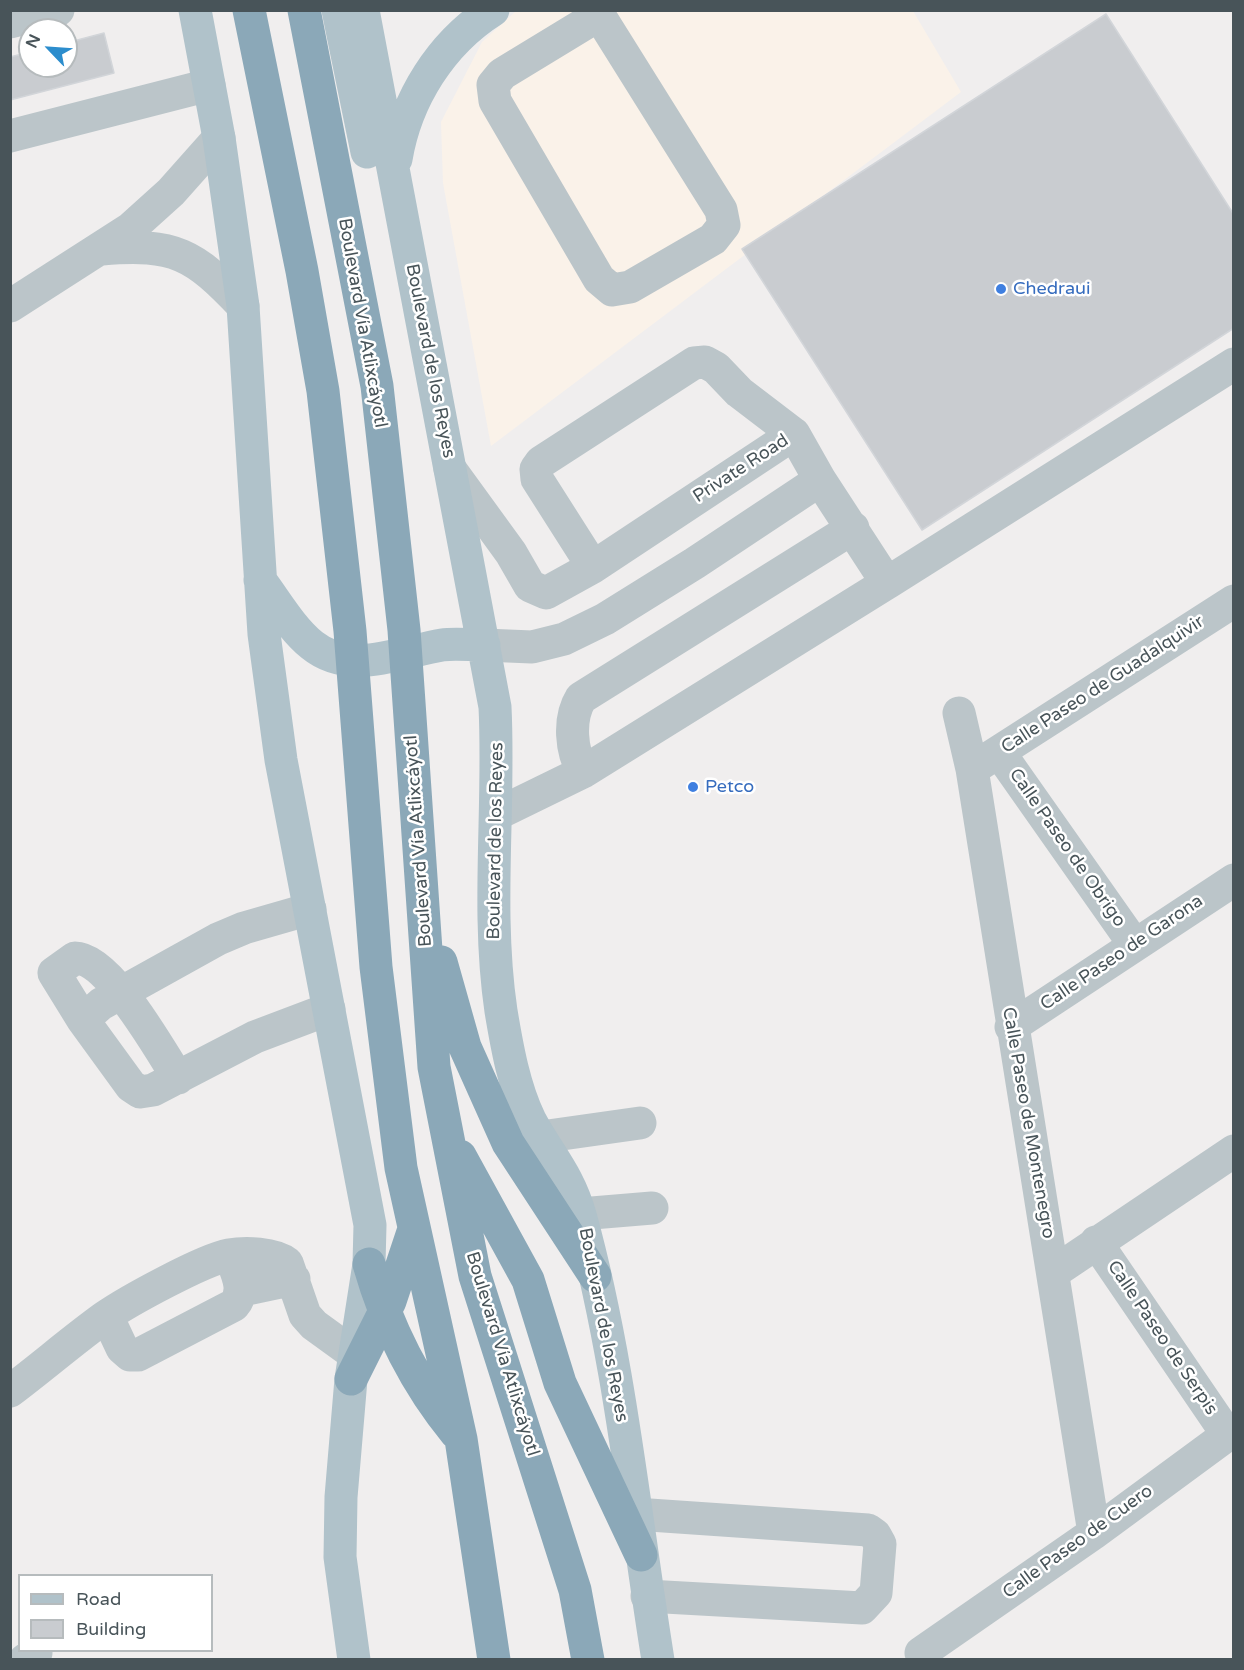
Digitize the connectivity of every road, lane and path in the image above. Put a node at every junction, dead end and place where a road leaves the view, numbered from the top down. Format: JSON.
{"nodes":[{"id":1,"x":58,"y":10,"type":"edge"},
{"id":2,"x":195,"y":10,"type":"edge"},
{"id":3,"x":249,"y":10,"type":"edge"},
{"id":4,"x":304,"y":10,"type":"edge"},
{"id":5,"x":338,"y":10,"type":"edge"},
{"id":6,"x":363,"y":10,"type":"edge"},
{"id":7,"x":493,"y":10,"type":"edge"},
{"id":8,"x":598,"y":13,"type":"edge"},
{"id":9,"x":10,"y":22,"type":"edge"},
{"id":10,"x":209,"y":85,"type":"junction"},
{"id":11,"x":10,"y":135,"type":"edge"},
{"id":12,"x":219,"y":138,"type":"junction"},
{"id":13,"x":394,"y":173,"type":"junction"},
{"id":14,"x":102,"y":249,"type":"junction"},
{"id":15,"x":410,"y":256,"type":"junction"},
{"id":16,"x":10,"y":306,"type":"edge"},
{"id":17,"x":243,"y":306,"type":"junction"},
{"id":18,"x":1233,"y":364,"type":"edge"},
{"id":19,"x":794,"y":434,"type":"junction"},
{"id":20,"x":450,"y":469,"type":"junction"},
{"id":21,"x":820,"y":480,"type":"junction"},
{"id":22,"x":853,"y":528,"type":"junction"},
{"id":23,"x":593,"y":567,"type":"junction"},
{"id":24,"x":260,"y":580,"type":"junction"},
{"id":25,"x":887,"y":583,"type":"junction"},
{"id":26,"x":1233,"y":601,"type":"edge"},
{"id":27,"x":484,"y":645,"type":"junction"},
{"id":28,"x":959,"y":713,"type":"dead end"},
{"id":29,"x":986,"y":760,"type":"junction"},
{"id":30,"x":583,"y":772,"type":"junction"},
{"id":31,"x":497,"y":814,"type":"junction"},
{"id":32,"x":1233,"y":880,"type":"edge"},
{"id":33,"x":423,"y":901,"type":"junction"},
{"id":34,"x":310,"y":909,"type":"junction"},
{"id":35,"x":1134,"y":944,"type":"junction"},
{"id":36,"x":122,"y":993,"type":"junction"},
{"id":37,"x":329,"y":1009,"type":"junction"},
{"id":38,"x":83,"y":1020,"type":"junction"},
{"id":39,"x":1011,"y":1027,"type":"junction"},
{"id":40,"x":178,"y":1078,"type":"junction"},
{"id":41,"x":640,"y":1123,"type":"dead end"},
{"id":42,"x":579,"y":1132,"type":"junction"},
{"id":43,"x":447,"y":1133,"type":"junction"},
{"id":44,"x":541,"y":1137,"type":"junction"},
{"id":45,"x":1233,"y":1151,"type":"edge"},
{"id":46,"x":576,"y":1201,"type":"junction"},
{"id":47,"x":652,"y":1208,"type":"dead end"},
{"id":48,"x":415,"y":1226,"type":"junction"},
{"id":49,"x":1096,"y":1242,"type":"junction"},
{"id":50,"x":230,"y":1255,"type":"junction"},
{"id":51,"x":369,"y":1264,"type":"junction"},
{"id":52,"x":1054,"y":1272,"type":"junction"},
{"id":53,"x":595,"y":1276,"type":"junction"},
{"id":54,"x":294,"y":1279,"type":"junction"},
{"id":55,"x":242,"y":1290,"type":"junction"},
{"id":56,"x":385,"y":1314,"type":"junction"},
{"id":57,"x":107,"y":1316,"type":"junction"},
{"id":58,"x":353,"y":1367,"type":"junction"},
{"id":59,"x":10,"y":1391,"type":"edge"},
{"id":60,"x":1230,"y":1432,"type":"edge"},
{"id":61,"x":460,"y":1439,"type":"junction"},
{"id":62,"x":635,"y":1514,"type":"junction"},
{"id":63,"x":1094,"y":1533,"type":"junction"},
{"id":64,"x":641,"y":1556,"type":"junction"},
{"id":65,"x":647,"y":1596,"type":"junction"},
{"id":66,"x":921,"y":1653,"type":"dead end"},
{"id":67,"x":354,"y":1659,"type":"edge"},
{"id":68,"x":494,"y":1659,"type":"edge"},
{"id":69,"x":588,"y":1659,"type":"edge"},
{"id":70,"x":658,"y":1659,"type":"edge"}],
"edges":[{"from":1,"to":9,"type":"street"},
{"from":2,"to":10,"type":"main road"},
{"from":3,"to":48,"type":"highway"},
{"from":4,"to":33,"type":"highway","name":"Boulevard Vía Atlixcáyotl"},
{"from":5,"to":15,"type":"main road"},
{"from":6,"to":13,"type":"main road","name":"Boulevard de los Reyes"},
{"from":7,"to":13,"type":"main road"},
{"from":8,"to":8,"type":"street"},
{"from":10,"to":11,"type":"street"},
{"from":10,"to":12,"type":"main road"},
{"from":12,"to":14,"type":"street"},
{"from":12,"to":17,"type":"main road"},
{"from":13,"to":15,"type":"main road","name":"Boulevard de los Reyes"},
{"from":14,"to":16,"type":"street"},
{"from":14,"to":17,"type":"street"},
{"from":15,"to":20,"type":"main road","name":"Boulevard de los Reyes"},
{"from":17,"to":24,"type":"main road"},
{"from":18,"to":25,"type":"street"},
{"from":19,"to":21,"type":"street","name":"Private Road"},
{"from":19,"to":23,"type":"street","name":"Private Road"},
{"from":19,"to":23,"type":"street"},
{"from":20,"to":23,"type":"street","name":"Private Road"},
{"from":20,"to":27,"type":"main road","name":"Boulevard de los Reyes"},
{"from":21,"to":22,"type":"street","name":"Private Road"},
{"from":21,"to":27,"type":"street"},
{"from":22,"to":25,"type":"street"},
{"from":22,"to":30,"type":"street"},
{"from":24,"to":27,"type":"main road"},
{"from":24,"to":34,"type":"main road"},
{"from":25,"to":30,"type":"street"},
{"from":26,"to":29,"type":"street","name":"Calle Paseo de Guadalquivir"},
{"from":27,"to":31,"type":"main road","name":"Boulevard de los Reyes"},
{"from":28,"to":29,"type":"street","name":"Calle Paseo de Montenegro"},
{"from":29,"to":35,"type":"street","name":"Calle Paseo de Obrigo"},
{"from":29,"to":39,"type":"street","name":"Calle Paseo de Montenegro"},
{"from":30,"to":31,"type":"street"},
{"from":31,"to":44,"type":"main road","name":"Boulevard de los Reyes"},
{"from":32,"to":35,"type":"street","name":"Calle Paseo de Garona"},
{"from":33,"to":43,"type":"highway","name":"Boulevard Vía Atlixcáyotl"},
{"from":33,"to":53,"type":"highway"},
{"from":34,"to":36,"type":"street"},
{"from":34,"to":37,"type":"main road"},
{"from":35,"to":39,"type":"street","name":"Calle Paseo de Garona"},
{"from":36,"to":38,"type":"street"},
{"from":36,"to":38,"type":"street"},
{"from":36,"to":40,"type":"street"},
{"from":37,"to":40,"type":"street"},
{"from":37,"to":51,"type":"main road"},
{"from":38,"to":40,"type":"street"},
{"from":39,"to":52,"type":"street","name":"Calle Paseo de Montenegro"},
{"from":41,"to":42,"type":"street"},
{"from":42,"to":44,"type":"street"},
{"from":42,"to":46,"type":"street"},
{"from":43,"to":64,"type":"highway"},
{"from":43,"to":69,"type":"highway","name":"Boulevard Vía Atlixcáyotl"},
{"from":44,"to":46,"type":"main road","name":"Boulevard de los Reyes"},
{"from":45,"to":49,"type":"street"},
{"from":46,"to":47,"type":"street"},
{"from":46,"to":53,"type":"main road","name":"Boulevard de los Reyes"},
{"from":48,"to":56,"type":"highway"},
{"from":48,"to":61,"type":"highway"},
{"from":49,"to":52,"type":"street"},
{"from":49,"to":60,"type":"street","name":"Calle Paseo de Serpis"},
{"from":50,"to":54,"type":"street"},
{"from":50,"to":55,"type":"street"},
{"from":50,"to":57,"type":"street"},
{"from":51,"to":56,"type":"highway"},
{"from":51,"to":58,"type":"main road"},
{"from":52,"to":63,"type":"street","name":"Calle Paseo de Montenegro"},
{"from":53,"to":62,"type":"main road","name":"Boulevard de los Reyes"},
{"from":54,"to":55,"type":"street"},
{"from":54,"to":58,"type":"street"},
{"from":55,"to":57,"type":"street"},
{"from":56,"to":58,"type":"highway"},
{"from":56,"to":61,"type":"highway"},
{"from":57,"to":59,"type":"street"},
{"from":58,"to":67,"type":"main road"},
{"from":60,"to":63,"type":"street","name":"Calle Paseo de Cuero"},
{"from":61,"to":68,"type":"highway"},
{"from":62,"to":64,"type":"main road","name":"Boulevard de los Reyes"},
{"from":62,"to":65,"type":"street"},
{"from":63,"to":66,"type":"street","name":"Calle Paseo de Cuero"},
{"from":64,"to":65,"type":"main road","name":"Boulevard de los Reyes"},
{"from":65,"to":70,"type":"main road","name":"Boulevard de los Reyes"}]}
